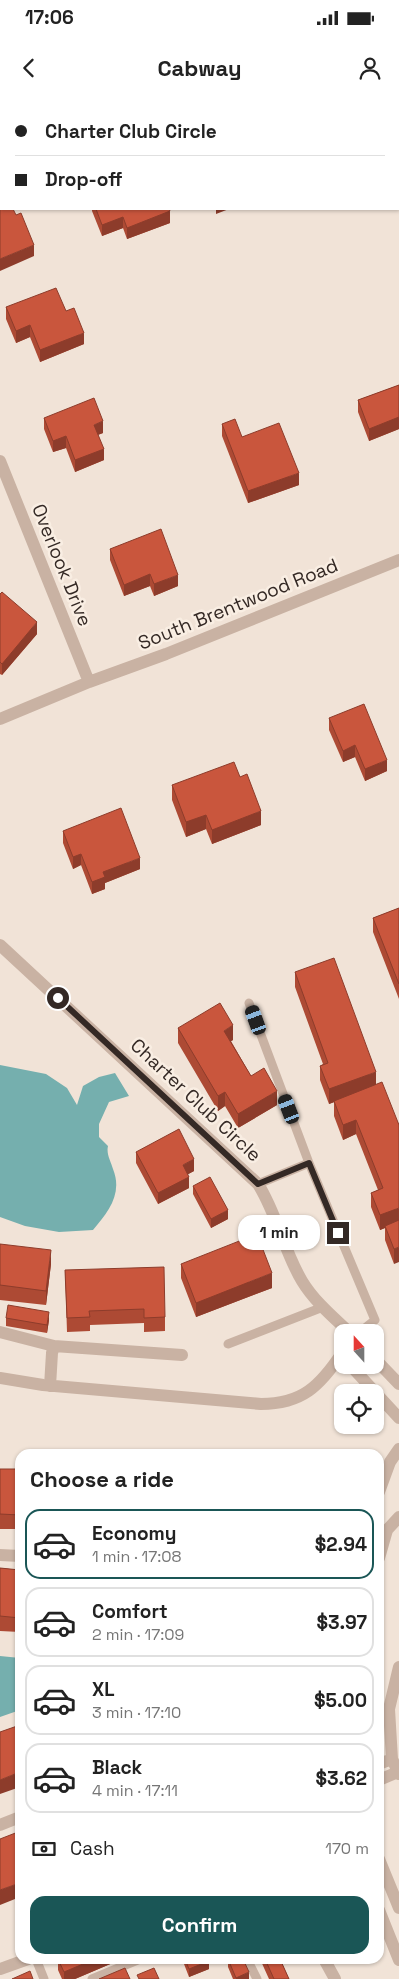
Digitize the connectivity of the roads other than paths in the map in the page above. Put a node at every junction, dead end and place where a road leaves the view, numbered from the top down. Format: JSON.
{"nodes":[{"id":1,"x":0,"y":461,"type":"edge"},
{"id":2,"x":399,"y":560,"type":"edge"},
{"id":3,"x":90,"y":682,"type":"junction"},
{"id":4,"x":0,"y":720,"type":"edge"},
{"id":5,"x":0,"y":945,"type":"edge"},
{"id":6,"x":249,"y":1002,"type":"dead end"},
{"id":7,"x":309,"y":1163,"type":"junction"},
{"id":8,"x":258,"y":1184,"type":"junction"},
{"id":9,"x":324,"y":1307,"type":"junction"},
{"id":10,"x":341,"y":1324,"type":"edge"},
{"id":11,"x":370,"y":1324,"type":"edge"},
{"id":12,"x":0,"y":1332,"type":"edge"},
{"id":13,"x":228,"y":1344,"type":"dead end"},
{"id":14,"x":54,"y":1346,"type":"junction"},
{"id":15,"x":182,"y":1355,"type":"dead end"},
{"id":16,"x":334,"y":1367,"type":"edge"},
{"id":17,"x":384,"y":1368,"type":"edge"},
{"id":18,"x":359,"y":1374,"type":"edge"},
{"id":19,"x":0,"y":1378,"type":"edge"},
{"id":20,"x":399,"y":1384,"type":"edge"},
{"id":21,"x":50,"y":1386,"type":"junction"},
{"id":22,"x":399,"y":1418,"type":"edge"},
{"id":23,"x":399,"y":1449,"type":"edge"},
{"id":24,"x":384,"y":1466,"type":"edge"},
{"id":25,"x":399,"y":1516,"type":"edge"},
{"id":26,"x":384,"y":1540,"type":"edge"},
{"id":27,"x":0,"y":1555,"type":"edge"},
{"id":28,"x":15,"y":1556,"type":"edge"},
{"id":29,"x":399,"y":1667,"type":"edge"},
{"id":30,"x":384,"y":1726,"type":"edge"},
{"id":31,"x":392,"y":1759,"type":"junction"},
{"id":32,"x":384,"y":1762,"type":"edge"},
{"id":33,"x":398,"y":1773,"type":"edge"},
{"id":34,"x":384,"y":1778,"type":"edge"},
{"id":35,"x":15,"y":1819,"type":"edge"},
{"id":36,"x":0,"y":1825,"type":"edge"},
{"id":37,"x":384,"y":1871,"type":"edge"},
{"id":38,"x":399,"y":1908,"type":"edge"},
{"id":39,"x":384,"y":1922,"type":"edge"},
{"id":40,"x":399,"y":1960,"type":"edge"},
{"id":41,"x":15,"y":1964,"type":"edge"},
{"id":42,"x":38,"y":1964,"type":"edge"},
{"id":43,"x":128,"y":1964,"type":"edge"},
{"id":44,"x":250,"y":1964,"type":"edge"},
{"id":45,"x":327,"y":1964,"type":"edge"},
{"id":46,"x":0,"y":1969,"type":"edge"},
{"id":47,"x":44,"y":1979,"type":"edge"},
{"id":48,"x":92,"y":1979,"type":"edge"},
{"id":49,"x":257,"y":1979,"type":"edge"},
{"id":50,"x":335,"y":1979,"type":"edge"}],
"edges":[{"from":1,"to":3,"type":"street","name":"Overlook Drive"},
{"from":2,"to":3,"type":"street","name":"South Brentwood Road"},
{"from":3,"to":4,"type":"street","name":"South Brentwood Road"},
{"from":5,"to":8,"type":"street","name":"Charter Club Circle"},
{"from":6,"to":7,"type":"lane"},
{"from":7,"to":8,"type":"lane"},
{"from":7,"to":11,"type":"lane"},
{"from":8,"to":9,"type":"street","name":"Charter Club Circle"},
{"from":9,"to":10,"type":"street","name":"Charter Club Circle"},
{"from":9,"to":13,"type":"lane"},
{"from":12,"to":14,"type":"street"},
{"from":14,"to":15,"type":"street"},
{"from":14,"to":21,"type":"street"},
{"from":16,"to":21,"type":"street"},
{"from":17,"to":20,"type":"street"},
{"from":18,"to":22,"type":"street"},
{"from":19,"to":21,"type":"street"},
{"from":23,"to":24,"type":"street"},
{"from":25,"to":26,"type":"street"},
{"from":27,"to":28,"type":"street"},
{"from":29,"to":30,"type":"street"},
{"from":30,"to":31,"type":"street"},
{"from":31,"to":32,"type":"street"},
{"from":31,"to":33,"type":"street"},
{"from":33,"to":34,"type":"street"},
{"from":35,"to":36,"type":"street"},
{"from":37,"to":38,"type":"street"},
{"from":39,"to":40,"type":"street"},
{"from":41,"to":46,"type":"street"},
{"from":42,"to":47,"type":"lane"},
{"from":43,"to":48,"type":"lane"},
{"from":44,"to":49,"type":"lane"},
{"from":45,"to":50,"type":"street"}]}
